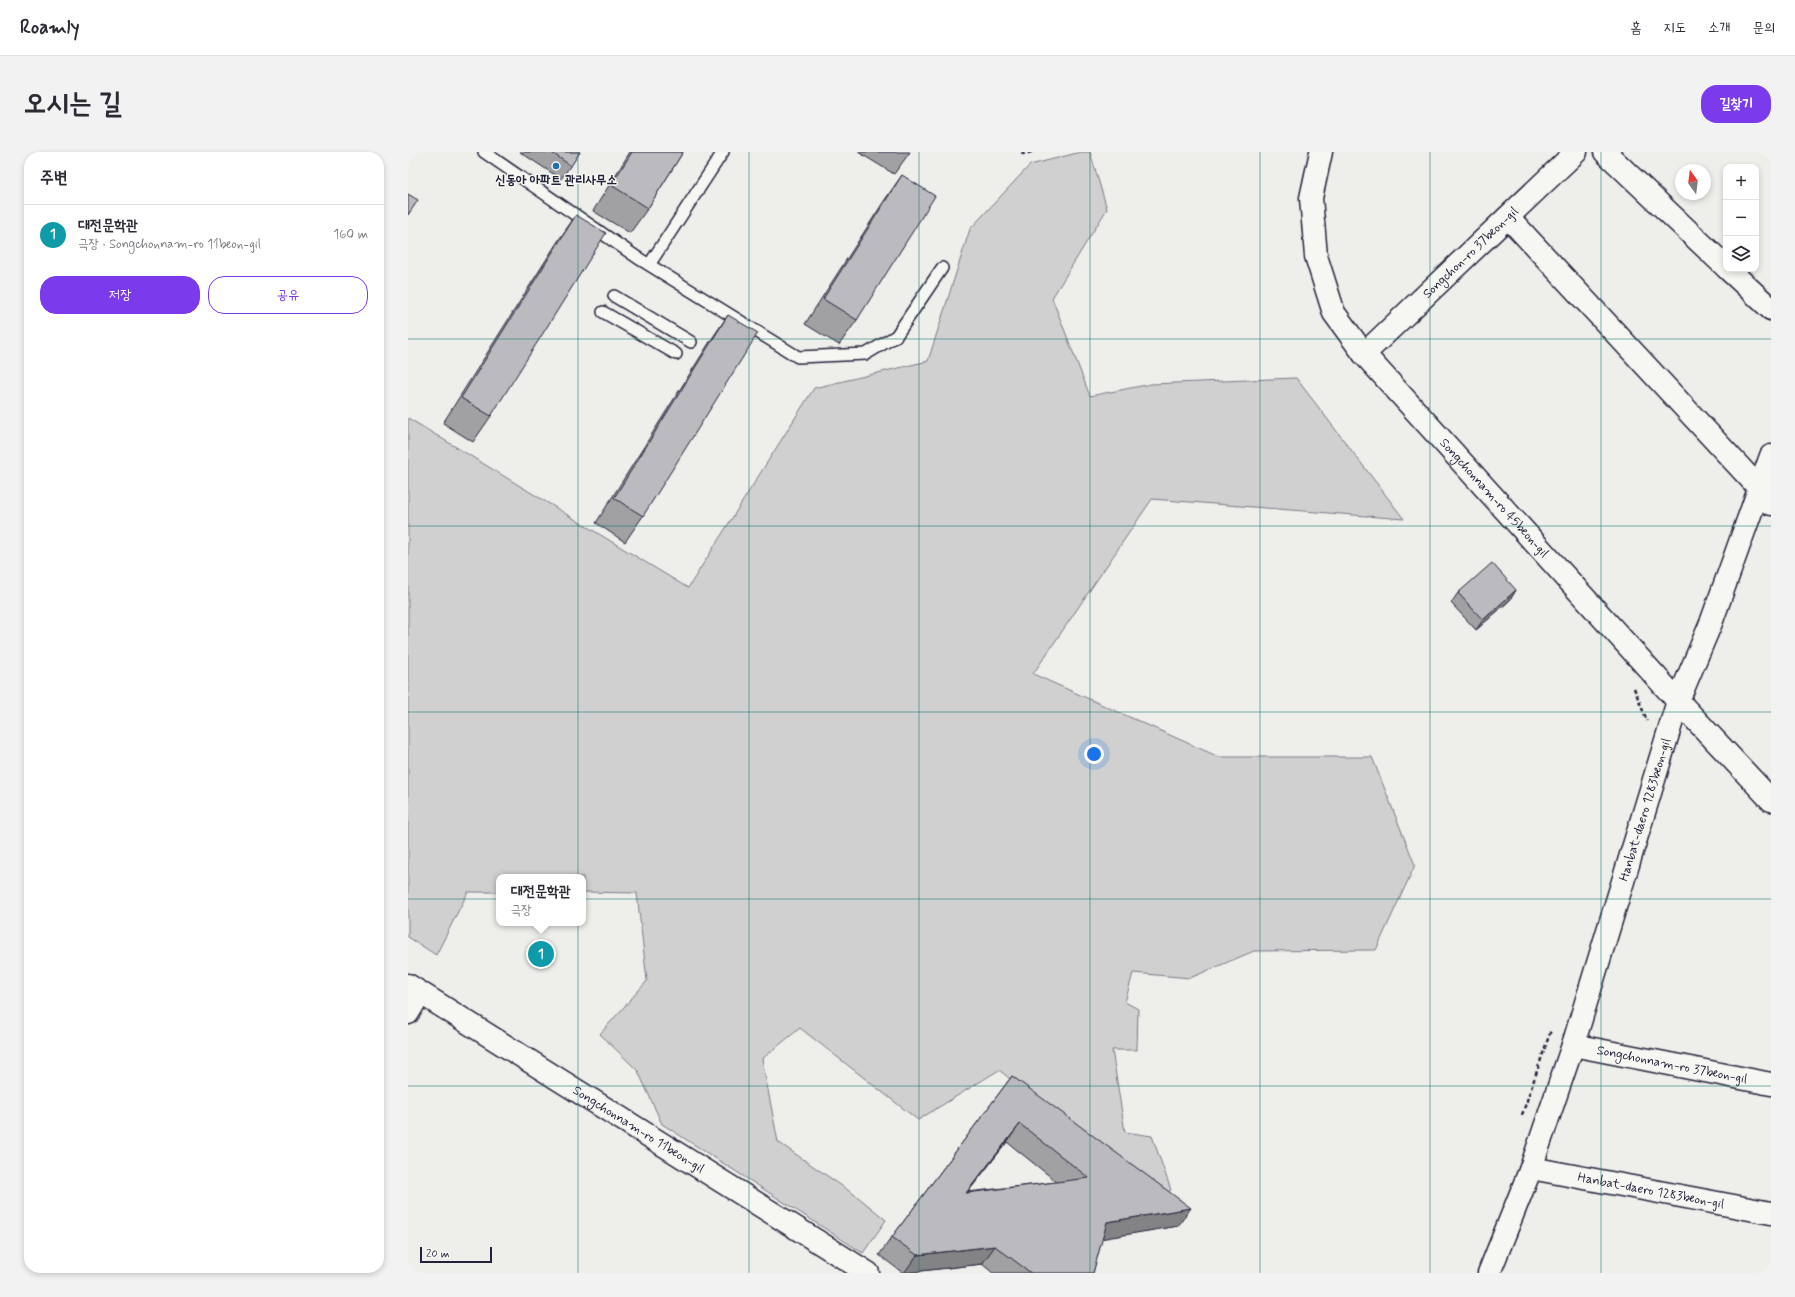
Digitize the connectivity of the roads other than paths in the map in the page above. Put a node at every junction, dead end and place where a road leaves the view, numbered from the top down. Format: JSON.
{"nodes":[{"id":1,"x":484,"y":152,"type":"edge"},
{"id":2,"x":723,"y":152,"type":"edge"},
{"id":3,"x":1321,"y":152,"type":"edge"},
{"id":4,"x":1576,"y":152,"type":"edge"},
{"id":5,"x":1605,"y":152,"type":"edge"},
{"id":6,"x":1508,"y":217,"type":"junction"},
{"id":7,"x":1723,"y":264,"type":"edge"},
{"id":8,"x":649,"y":265,"type":"junction"},
{"id":9,"x":942,"y":268,"type":"dead end"},
{"id":10,"x":1731,"y":272,"type":"edge"},
{"id":11,"x":614,"y":296,"type":"dead end"},
{"id":12,"x":1771,"y":309,"type":"edge"},
{"id":13,"x":603,"y":312,"type":"dead end"},
{"id":14,"x":691,"y":342,"type":"dead end"},
{"id":15,"x":676,"y":354,"type":"dead end"},
{"id":16,"x":1364,"y":354,"type":"junction"},
{"id":17,"x":1771,"y":456,"type":"edge"},
{"id":18,"x":1765,"y":496,"type":"edge"},
{"id":19,"x":1678,"y":701,"type":"junction"},
{"id":20,"x":1771,"y":800,"type":"edge"},
{"id":21,"x":414,"y":989,"type":"edge"},
{"id":22,"x":408,"y":1013,"type":"edge"},
{"id":23,"x":1573,"y":1045,"type":"junction"},
{"id":24,"x":1771,"y":1084,"type":"edge"},
{"id":25,"x":1531,"y":1168,"type":"junction"},
{"id":26,"x":1771,"y":1213,"type":"edge"},
{"id":27,"x":868,"y":1273,"type":"edge"},
{"id":28,"x":1489,"y":1273,"type":"edge"}],
"edges":[{"from":1,"to":8,"type":"lane"},
{"from":2,"to":8,"type":"lane"},
{"from":3,"to":16,"type":"street","name":"Songchonnam-ro 45beon-gil"},
{"from":4,"to":6,"type":"street","name":"Songchon-ro 37beon-gil"},
{"from":5,"to":7,"type":"street"},
{"from":6,"to":16,"type":"street","name":"Songchon-ro 37beon-gil"},
{"from":6,"to":18,"type":"street"},
{"from":8,"to":9,"type":"lane"},
{"from":10,"to":12,"type":"street"},
{"from":11,"to":14,"type":"lane"},
{"from":13,"to":15,"type":"lane"},
{"from":16,"to":19,"type":"street","name":"Songchonnam-ro 45beon-gil"},
{"from":17,"to":18,"type":"street","name":"Hanbat-daero 1283beon-gil"},
{"from":18,"to":19,"type":"street","name":"Hanbat-daero 1283beon-gil"},
{"from":19,"to":20,"type":"street","name":"Songchonnam-ro 45beon-gil"},
{"from":19,"to":23,"type":"street","name":"Hanbat-daero 1283beon-gil"},
{"from":21,"to":22,"type":"street"},
{"from":21,"to":27,"type":"street","name":"Songchonnam-ro 11beon-gil"},
{"from":23,"to":24,"type":"street","name":"Songchonnam-ro 37beon-gil"},
{"from":23,"to":25,"type":"street","name":"Hanbat-daero 1283beon-gil"},
{"from":25,"to":26,"type":"street","name":"Hanbat-daero 1283beon-gil"},
{"from":25,"to":28,"type":"street","name":"Hanbat-daero 1283beon-gil"}]}
